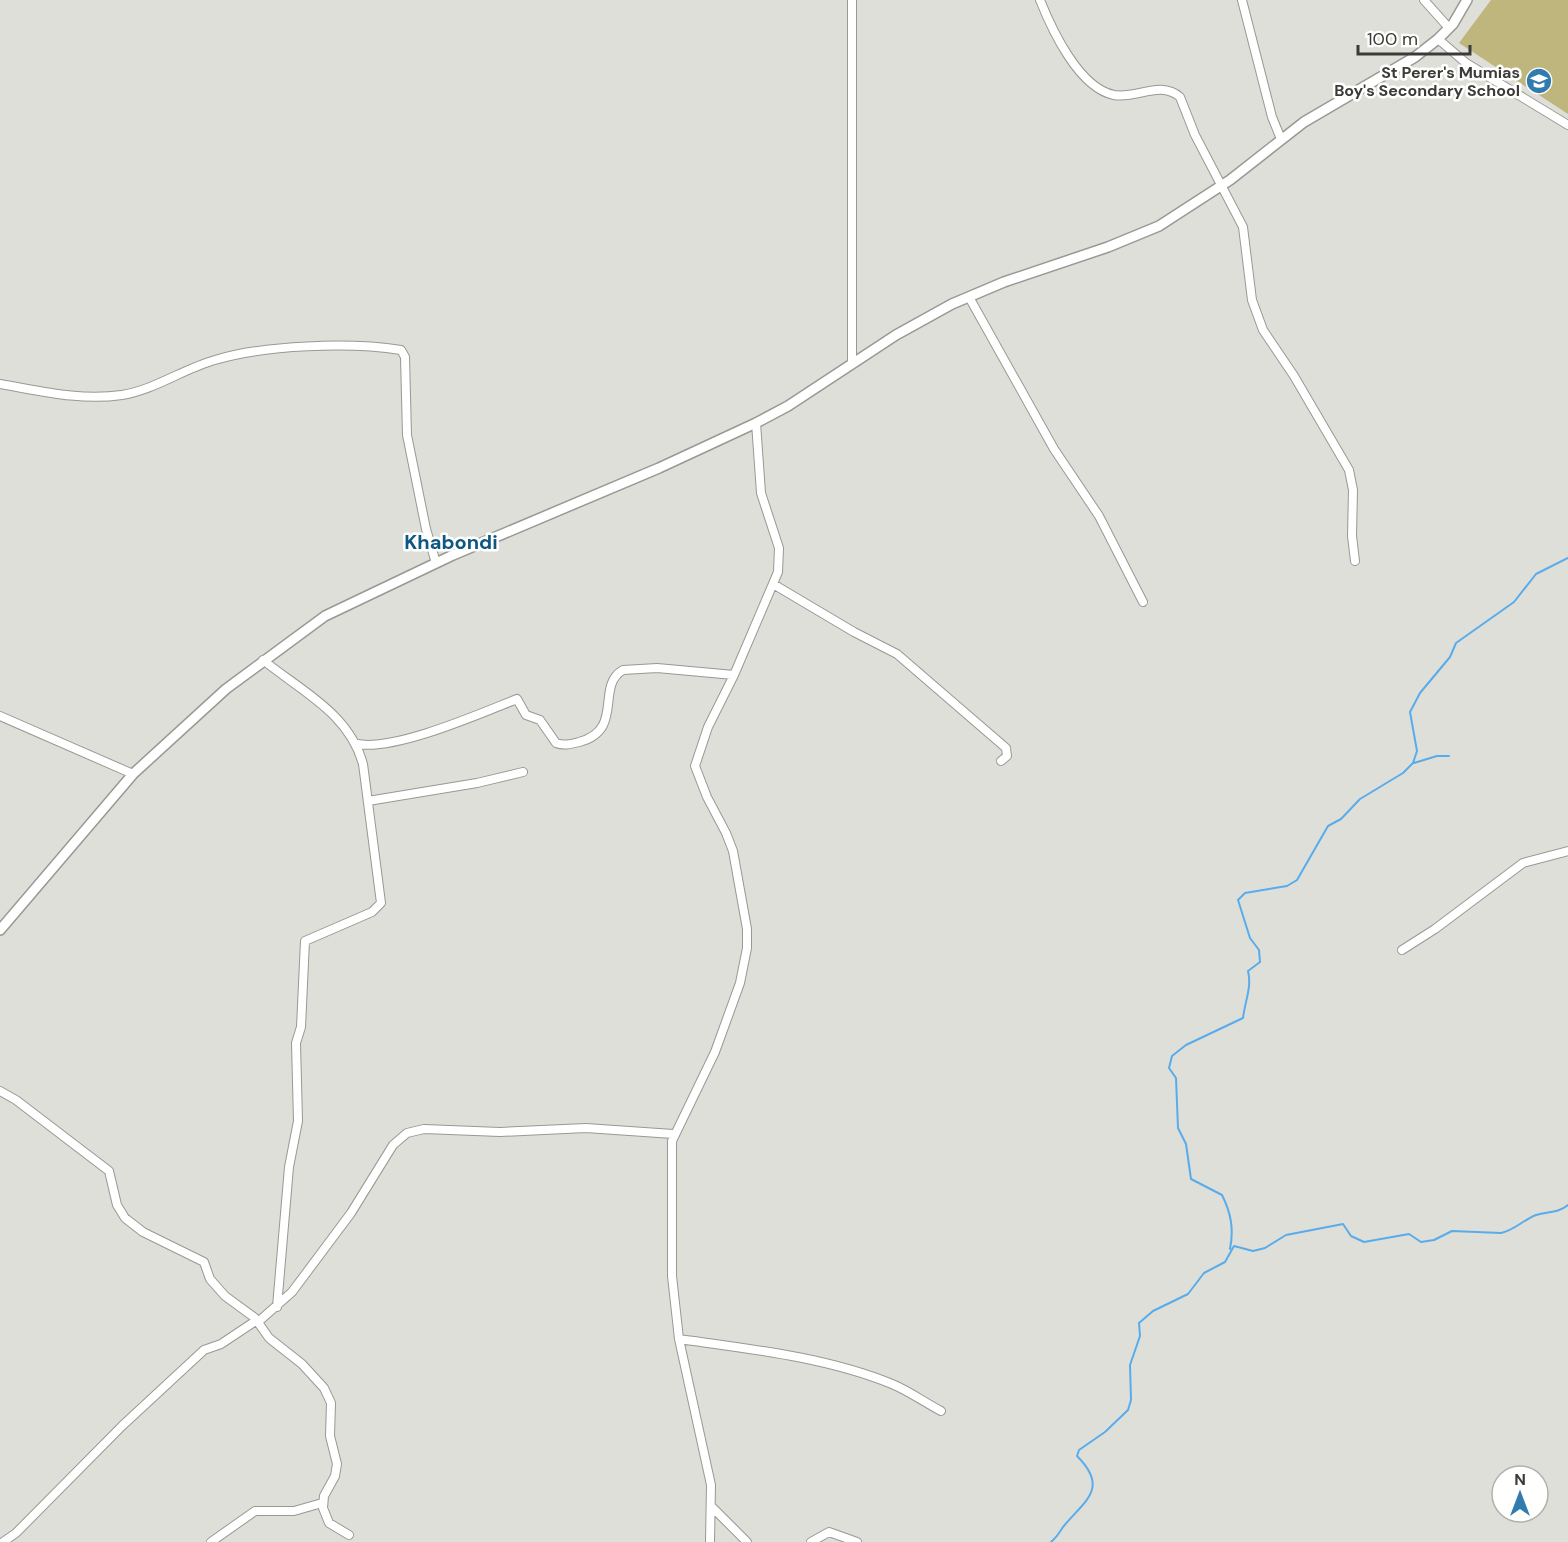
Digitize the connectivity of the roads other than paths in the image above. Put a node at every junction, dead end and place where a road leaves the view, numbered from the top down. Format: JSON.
{"nodes":[{"id":1,"x":852,"y":0,"type":"edge"},
{"id":2,"x":1040,"y":0,"type":"edge"},
{"id":3,"x":1242,"y":0,"type":"edge"},
{"id":4,"x":1424,"y":0,"type":"edge"},
{"id":5,"x":1467,"y":0,"type":"edge"},
{"id":6,"x":1449,"y":28,"type":"junction"},
{"id":7,"x":1438,"y":39,"type":"junction"},
{"id":8,"x":1568,"y":125,"type":"edge"},
{"id":9,"x":1281,"y":139,"type":"junction"},
{"id":10,"x":1223,"y":185,"type":"junction"},
{"id":11,"x":969,"y":297,"type":"junction"},
{"id":12,"x":852,"y":362,"type":"junction"},
{"id":13,"x":0,"y":384,"type":"edge"},
{"id":14,"x":756,"y":423,"type":"junction"},
{"id":15,"x":1355,"y":561,"type":"dead end"},
{"id":16,"x":436,"y":563,"type":"junction"},
{"id":17,"x":773,"y":584,"type":"junction"},
{"id":18,"x":1143,"y":602,"type":"dead end"},
{"id":19,"x":263,"y":660,"type":"junction"},
{"id":20,"x":734,"y":675,"type":"junction"},
{"id":21,"x":0,"y":716,"type":"edge"},
{"id":22,"x":357,"y":744,"type":"junction"},
{"id":23,"x":1001,"y":761,"type":"dead end"},
{"id":24,"x":523,"y":772,"type":"dead end"},
{"id":25,"x":133,"y":774,"type":"junction"},
{"id":26,"x":368,"y":801,"type":"junction"},
{"id":27,"x":1568,"y":851,"type":"edge"},
{"id":28,"x":0,"y":930,"type":"edge"},
{"id":29,"x":1402,"y":950,"type":"dead end"},
{"id":30,"x":0,"y":1091,"type":"edge"},
{"id":31,"x":673,"y":1134,"type":"junction"},
{"id":32,"x":277,"y":1307,"type":"junction"},
{"id":33,"x":258,"y":1321,"type":"junction"},
{"id":34,"x":679,"y":1339,"type":"junction"},
{"id":35,"x":941,"y":1411,"type":"dead end"},
{"id":36,"x":322,"y":1503,"type":"junction"},
{"id":37,"x":712,"y":1507,"type":"junction"},
{"id":38,"x":349,"y":1535,"type":"dead end"},
{"id":39,"x":3,"y":1542,"type":"edge"},
{"id":40,"x":211,"y":1542,"type":"edge"},
{"id":41,"x":711,"y":1542,"type":"edge"},
{"id":42,"x":747,"y":1542,"type":"edge"},
{"id":43,"x":811,"y":1542,"type":"edge"},
{"id":44,"x":857,"y":1542,"type":"edge"}],
"edges":[{"from":1,"to":12,"type":"street"},
{"from":2,"to":10,"type":"street"},
{"from":3,"to":9,"type":"street"},
{"from":4,"to":6,"type":"street"},
{"from":5,"to":6,"type":"street"},
{"from":6,"to":7,"type":"street"},
{"from":7,"to":8,"type":"street"},
{"from":7,"to":9,"type":"street"},
{"from":9,"to":10,"type":"street"},
{"from":10,"to":11,"type":"street"},
{"from":10,"to":15,"type":"street"},
{"from":11,"to":12,"type":"street"},
{"from":11,"to":18,"type":"street"},
{"from":12,"to":14,"type":"street"},
{"from":13,"to":16,"type":"street"},
{"from":14,"to":16,"type":"street"},
{"from":14,"to":17,"type":"street"},
{"from":16,"to":19,"type":"street"},
{"from":17,"to":20,"type":"street"},
{"from":17,"to":23,"type":"street"},
{"from":19,"to":22,"type":"street"},
{"from":19,"to":25,"type":"street"},
{"from":20,"to":22,"type":"street"},
{"from":20,"to":31,"type":"street"},
{"from":21,"to":25,"type":"street"},
{"from":22,"to":26,"type":"street"},
{"from":24,"to":26,"type":"street"},
{"from":25,"to":28,"type":"street"},
{"from":26,"to":32,"type":"street"},
{"from":27,"to":29,"type":"street"},
{"from":30,"to":33,"type":"street"},
{"from":31,"to":32,"type":"street"},
{"from":31,"to":34,"type":"street"},
{"from":32,"to":33,"type":"street"},
{"from":33,"to":36,"type":"street"},
{"from":33,"to":39,"type":"street"},
{"from":34,"to":35,"type":"street"},
{"from":34,"to":37,"type":"street"},
{"from":36,"to":38,"type":"street"},
{"from":36,"to":40,"type":"street"},
{"from":37,"to":41,"type":"street"},
{"from":37,"to":42,"type":"street"},
{"from":43,"to":44,"type":"street"}]}
